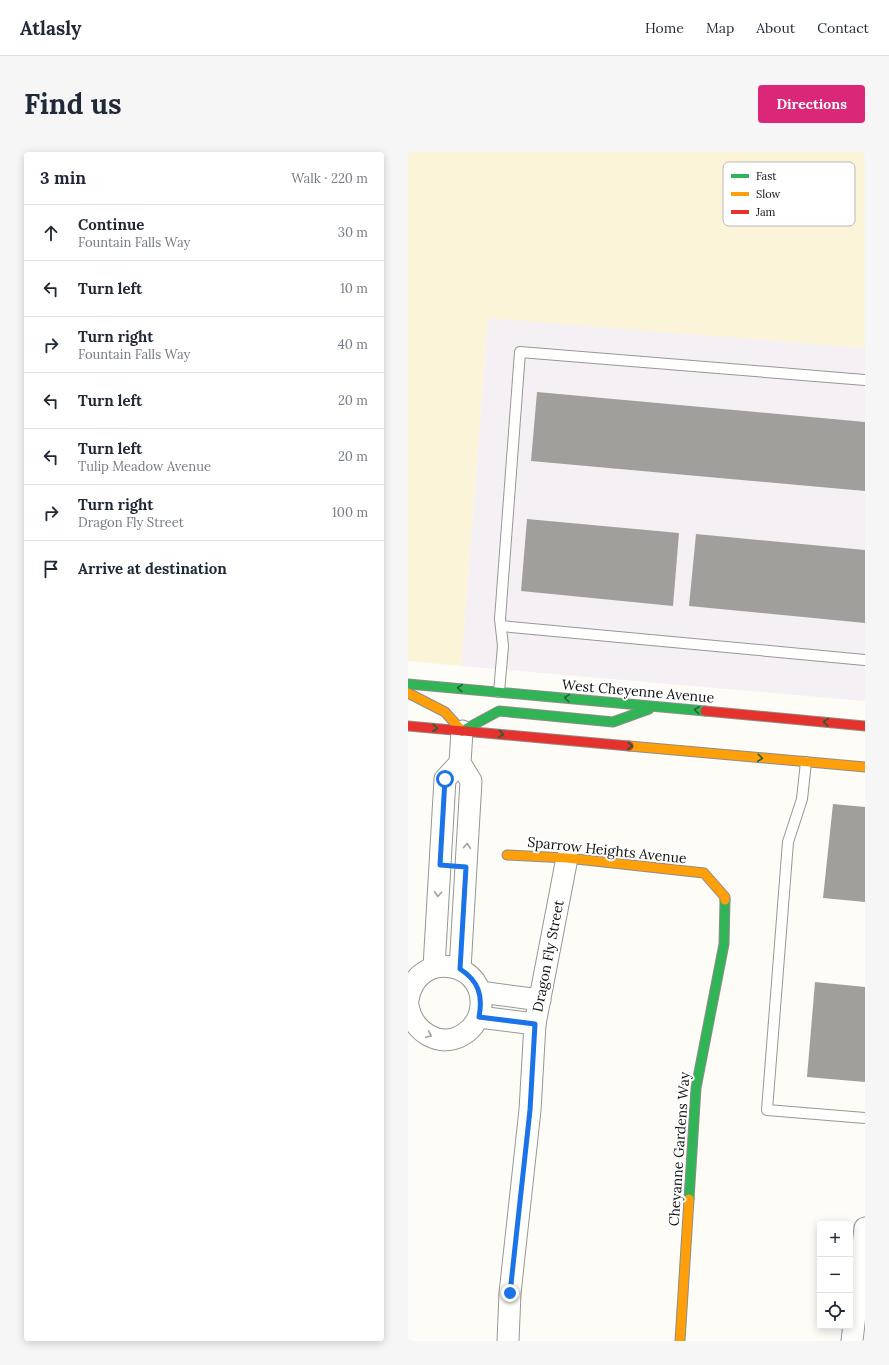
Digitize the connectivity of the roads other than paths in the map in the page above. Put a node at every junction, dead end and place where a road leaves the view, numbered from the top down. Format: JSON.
{"nodes":[{"id":1,"x":865,"y":380,"type":"edge"},
{"id":2,"x":501,"y":626,"type":"junction"},
{"id":3,"x":865,"y":660,"type":"edge"},
{"id":4,"x":408,"y":684,"type":"edge"},
{"id":5,"x":499,"y":692,"type":"junction"},
{"id":6,"x":408,"y":693,"type":"edge"},
{"id":7,"x":657,"y":707,"type":"junction"},
{"id":8,"x":408,"y":726,"type":"edge"},
{"id":9,"x":865,"y":726,"type":"edge"},
{"id":10,"x":462,"y":731,"type":"junction"},
{"id":11,"x":806,"y":762,"type":"junction"},
{"id":12,"x":460,"y":763,"type":"junction"},
{"id":13,"x":865,"y":767,"type":"edge"},
{"id":14,"x":507,"y":854,"type":"dead end"},
{"id":15,"x":567,"y":858,"type":"junction"},
{"id":16,"x":440,"y":865,"type":"junction"},
{"id":17,"x":466,"y":867,"type":"junction"},
{"id":18,"x":704,"y":873,"type":"joint"},
{"id":19,"x":434,"y":967,"type":"junction"},
{"id":20,"x":460,"y":969,"type":"junction"},
{"id":21,"x":480,"y":992,"type":"junction"},
{"id":22,"x":408,"y":1000,"type":"edge"},
{"id":23,"x":540,"y":1000,"type":"junction"},
{"id":24,"x":408,"y":1005,"type":"edge"},
{"id":25,"x":479,"y":1017,"type":"junction"},
{"id":26,"x":535,"y":1024,"type":"junction"},
{"id":27,"x":865,"y":1118,"type":"edge"},
{"id":28,"x":865,"y":1228,"type":"edge"},
{"id":29,"x":865,"y":1238,"type":"edge"},
{"id":30,"x":508,"y":1341,"type":"edge"},
{"id":31,"x":680,"y":1341,"type":"edge"},
{"id":32,"x":852,"y":1341,"type":"edge"}],
"edges":[{"from":1,"to":2,"type":"lane"},
{"from":2,"to":3,"type":"lane"},
{"from":2,"to":5,"type":"lane"},
{"from":5,"to":4,"type":"main road","name":"West Cheyenne Avenue","one_way":true},
{"from":7,"to":5,"type":"main road","name":"West Cheyenne Avenue","one_way":true},
{"from":6,"to":10,"type":"main road"},
{"from":9,"to":7,"type":"main road","name":"West Cheyenne Avenue","one_way":true},
{"from":7,"to":10,"type":"main road"},
{"from":8,"to":10,"type":"main road","one_way":true},
{"from":10,"to":11,"type":"main road","one_way":true},
{"from":10,"to":12,"type":"street"},
{"from":11,"to":13,"type":"main road"},
{"from":11,"to":27,"type":"lane"},
{"from":12,"to":16,"type":"street"},
{"from":17,"to":12,"type":"street","one_way":true},
{"from":14,"to":15,"type":"main road","name":"Sparrow Heights Avenue"},
{"from":15,"to":18,"type":"main road","name":"Sparrow Heights Avenue"},
{"from":15,"to":23,"type":"street","name":"Dragon Fly Street"},
{"from":16,"to":17,"type":"lane"},
{"from":16,"to":19,"type":"street","one_way":true},
{"from":17,"to":20,"type":"street"},
{"from":18,"to":31,"type":"main road","name":"Cheyanne Gardens Way"},
{"from":19,"to":20,"type":"street"},
{"from":19,"to":22,"type":"street"},
{"from":20,"to":21,"type":"street"},
{"from":21,"to":23,"type":"street"},
{"from":21,"to":25,"type":"street"},
{"from":23,"to":26,"type":"street","name":"Dragon Fly Street"},
{"from":24,"to":25,"type":"street","one_way":true},
{"from":25,"to":26,"type":"street"},
{"from":26,"to":30,"type":"street","name":"Dragon Fly Street"},
{"from":28,"to":29,"type":"street"},
{"from":29,"to":32,"type":"street"}]}
